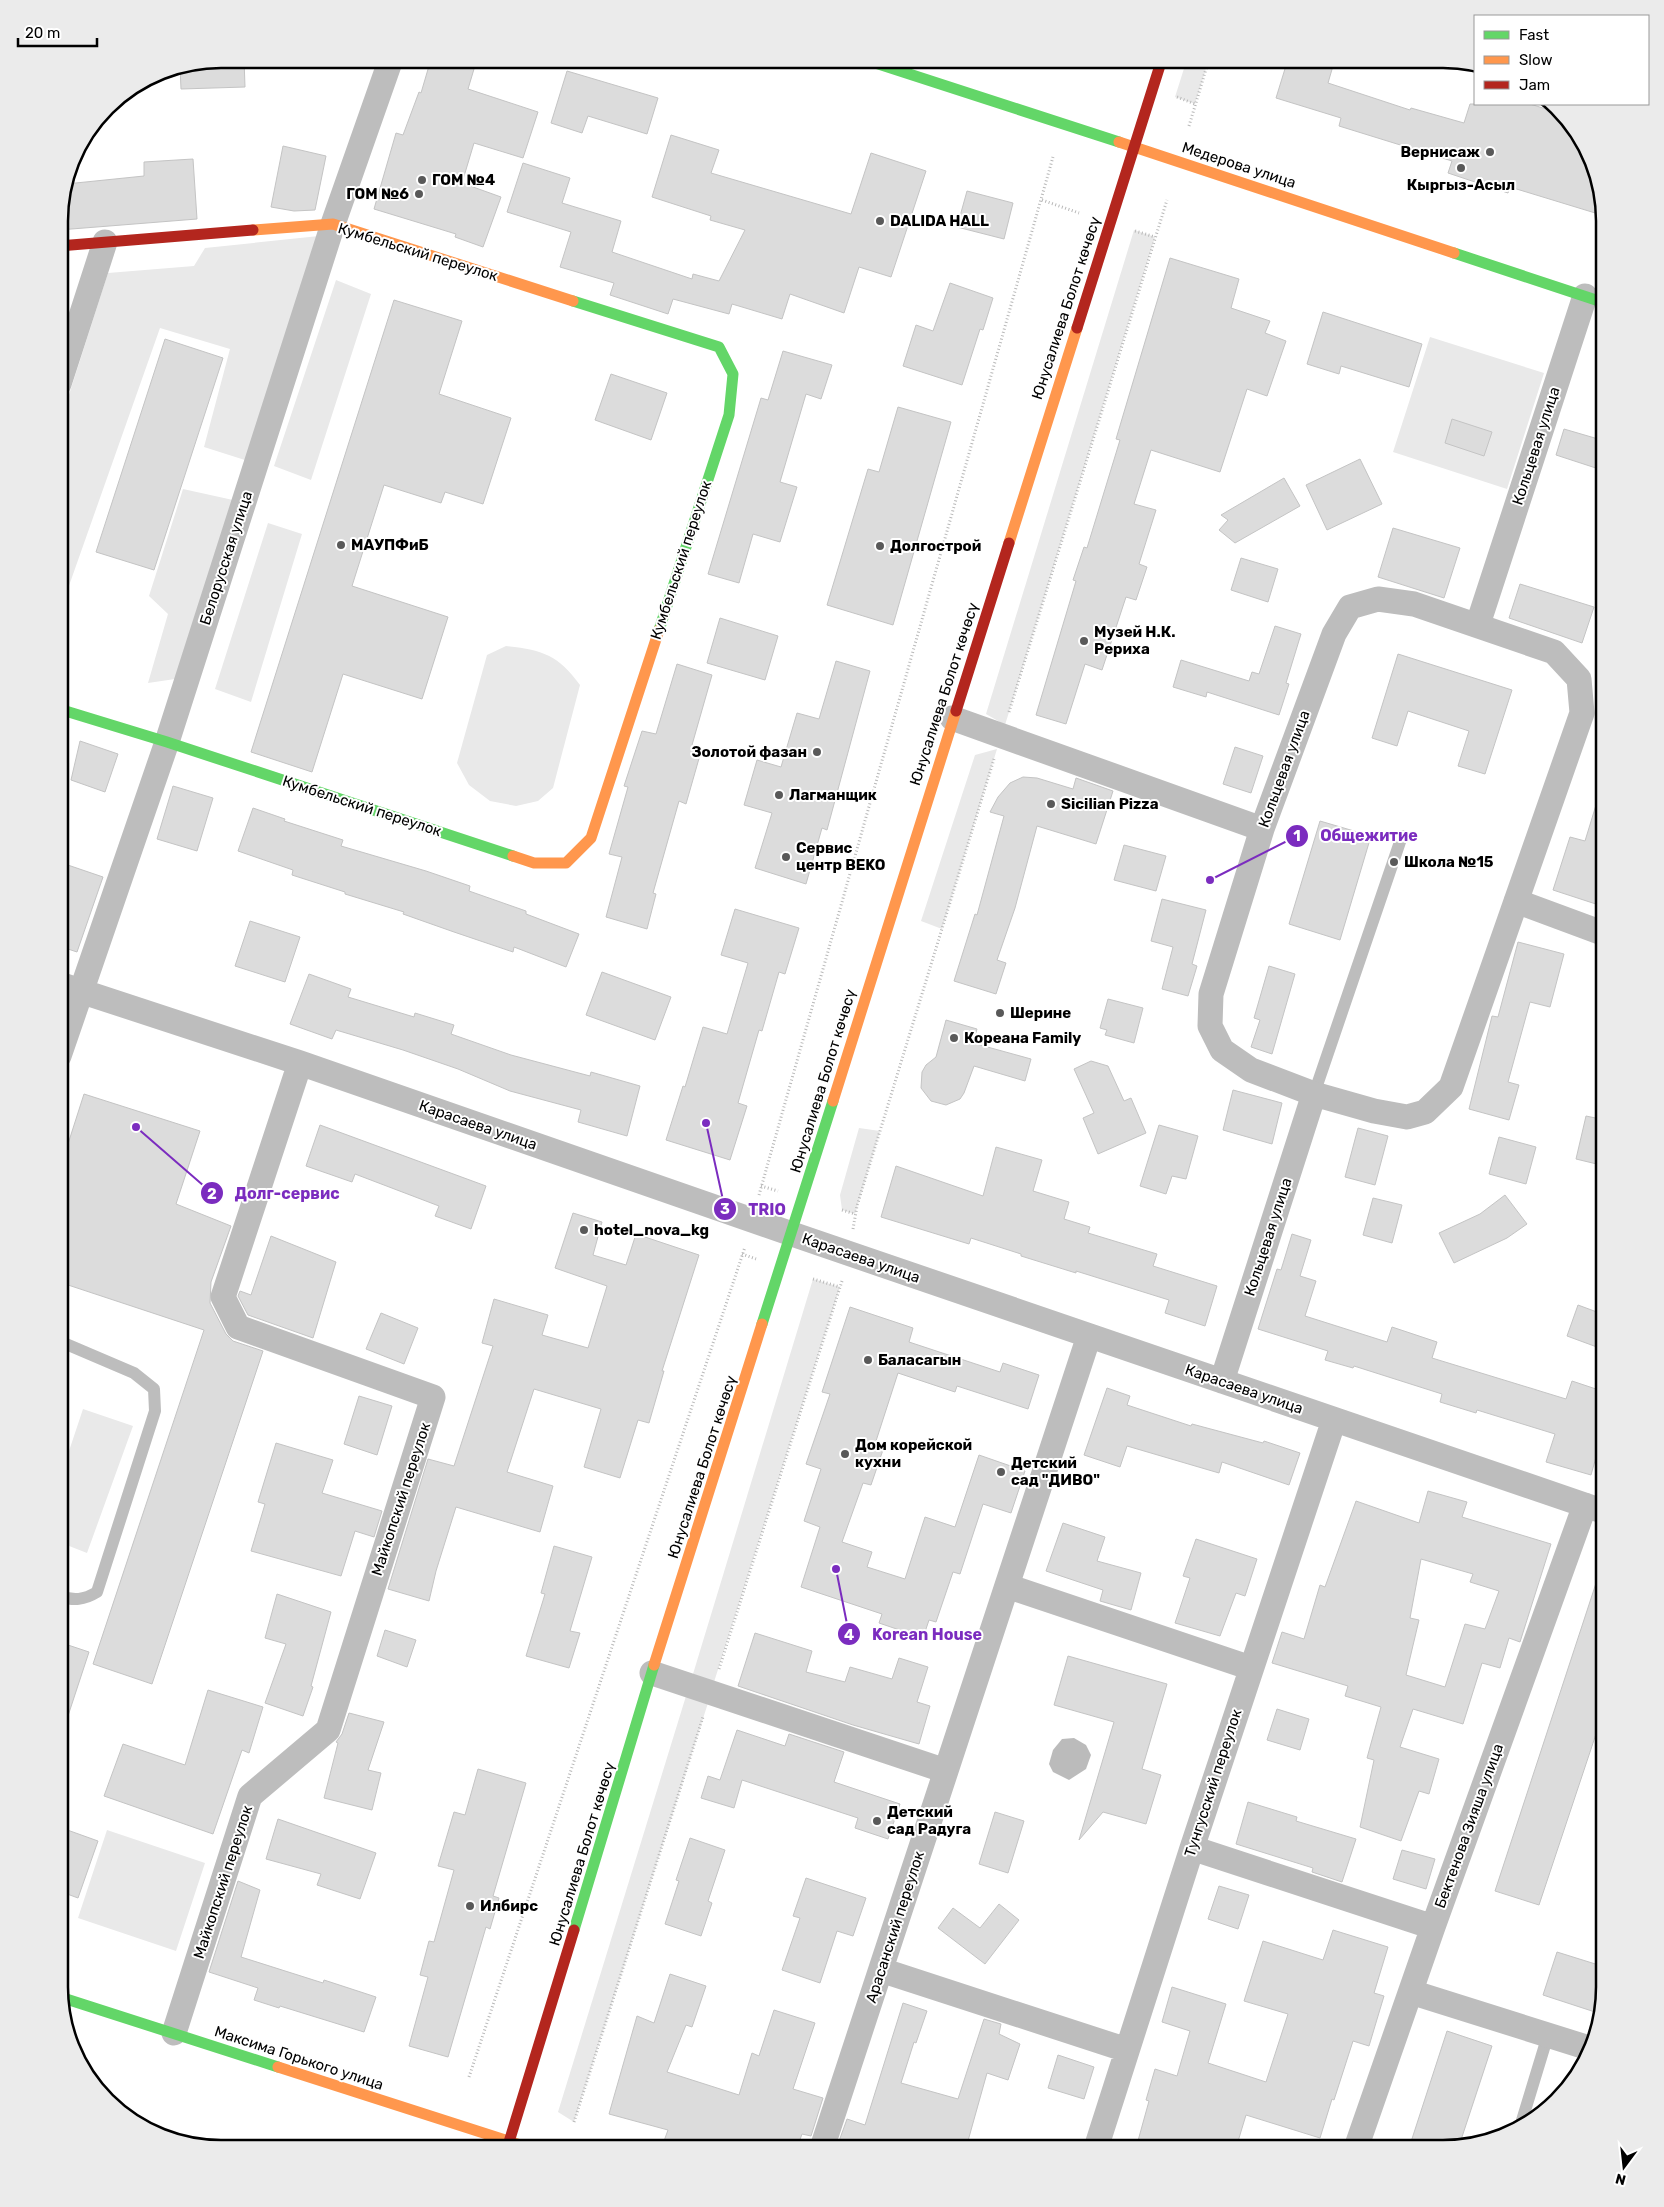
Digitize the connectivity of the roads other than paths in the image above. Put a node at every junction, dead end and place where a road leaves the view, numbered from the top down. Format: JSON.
{"nodes":[{"id":1,"x":388,"y":67,"type":"edge"},
{"id":2,"x":890,"y":68,"type":"edge"},
{"id":3,"x":1159,"y":68,"type":"edge"},
{"id":4,"x":1133,"y":146,"type":"junction"},
{"id":5,"x":333,"y":224,"type":"junction"},
{"id":6,"x":105,"y":242,"type":"junction"},
{"id":7,"x":68,"y":245,"type":"edge"},
{"id":8,"x":1595,"y":299,"type":"edge"},
{"id":9,"x":68,"y":356,"type":"edge"},
{"id":10,"x":1478,"y":624,"type":"junction"},
{"id":11,"x":68,"y":712,"type":"edge"},
{"id":12,"x":952,"y":718,"type":"junction"},
{"id":13,"x":167,"y":742,"type":"junction"},
{"id":14,"x":1262,"y":829,"type":"junction"},
{"id":15,"x":1402,"y":836,"type":"dead end"},
{"id":16,"x":1516,"y":901,"type":"junction"},
{"id":17,"x":1596,"y":931,"type":"edge"},
{"id":18,"x":70,"y":987,"type":"edge"},
{"id":19,"x":68,"y":1000,"type":"edge"},
{"id":20,"x":300,"y":1063,"type":"junction"},
{"id":21,"x":1314,"y":1094,"type":"junction"},
{"id":22,"x":792,"y":1234,"type":"junction"},
{"id":23,"x":1089,"y":1336,"type":"junction"},
{"id":24,"x":68,"y":1345,"type":"edge"},
{"id":25,"x":1222,"y":1381,"type":"junction"},
{"id":26,"x":1334,"y":1420,"type":"junction"},
{"id":27,"x":1596,"y":1506,"type":"edge"},
{"id":28,"x":1596,"y":1515,"type":"edge"},
{"id":29,"x":1007,"y":1586,"type":"junction"},
{"id":30,"x":68,"y":1599,"type":"edge"},
{"id":31,"x":1251,"y":1668,"type":"junction"},
{"id":32,"x":652,"y":1673,"type":"junction"},
{"id":33,"x":946,"y":1771,"type":"junction"},
{"id":34,"x":1192,"y":1848,"type":"junction"},
{"id":35,"x":1433,"y":1927,"type":"junction"},
{"id":36,"x":881,"y":1970,"type":"junction"},
{"id":37,"x":1411,"y":1992,"type":"junction"},
{"id":38,"x":68,"y":1999,"type":"edge"},
{"id":39,"x":174,"y":2033,"type":"junction"},
{"id":40,"x":1548,"y":2035,"type":"junction"},
{"id":41,"x":1584,"y":2046,"type":"edge"},
{"id":42,"x":1127,"y":2050,"type":"junction"},
{"id":43,"x":1523,"y":2117,"type":"edge"},
{"id":44,"x":503,"y":2140,"type":"edge"},
{"id":45,"x":510,"y":2140,"type":"edge"},
{"id":46,"x":825,"y":2140,"type":"edge"},
{"id":47,"x":1099,"y":2140,"type":"edge"},
{"id":48,"x":1359,"y":2140,"type":"edge"}],
"edges":[{"from":1,"to":5,"type":"street","name":"Белорусская улица"},
{"from":2,"to":4,"type":"main road","name":"Медерова улица"},
{"from":3,"to":4,"type":"main road","name":"Юнусалиева Болот көчөсү"},
{"from":4,"to":8,"type":"main road","name":"Медерова улица"},
{"from":4,"to":12,"type":"main road","name":"Юнусалиева Болот көчөсү"},
{"from":5,"to":6,"type":"main road","name":"Кумбельский переулок"},
{"from":5,"to":13,"type":"street","name":"Белорусская улица"},
{"from":5,"to":13,"type":"main road","name":"Кумбельский переулок"},
{"from":6,"to":7,"type":"main road","name":"Кумбельский переулок"},
{"from":6,"to":9,"type":"street"},
{"from":8,"to":10,"type":"street","name":"Кольцевая улица"},
{"from":10,"to":14,"type":"street","name":"Кольцевая улица"},
{"from":10,"to":16,"type":"street","name":"Кольцевая улица"},
{"from":11,"to":13,"type":"main road","name":"Кумбельский переулок"},
{"from":12,"to":14,"type":"street"},
{"from":12,"to":22,"type":"main road","name":"Юнусалиева Болот көчөсү"},
{"from":13,"to":18,"type":"street","name":"Белорусская улица"},
{"from":14,"to":21,"type":"street","name":"Кольцевая улица"},
{"from":15,"to":21,"type":"lane"},
{"from":16,"to":17,"type":"street"},
{"from":16,"to":21,"type":"street","name":"Кольцевая улица"},
{"from":18,"to":19,"type":"street","name":"Белорусская улица"},
{"from":18,"to":20,"type":"street","name":"Карасаева улица"},
{"from":20,"to":22,"type":"street","name":"Карасаева улица"},
{"from":20,"to":39,"type":"street","name":"Майкопский переулок"},
{"from":21,"to":25,"type":"street","name":"Кольцевая улица"},
{"from":22,"to":23,"type":"street","name":"Карасаева улица"},
{"from":22,"to":32,"type":"main road","name":"Юнусалиева Болот көчөсү"},
{"from":23,"to":25,"type":"street","name":"Карасаева улица"},
{"from":23,"to":29,"type":"street","name":"Арасанский переулок"},
{"from":24,"to":30,"type":"lane"},
{"from":25,"to":26,"type":"street","name":"Карасаева улица"},
{"from":26,"to":27,"type":"street","name":"Карасаева улица"},
{"from":26,"to":31,"type":"street","name":"Тунгусский переулок"},
{"from":28,"to":35,"type":"street","name":"Бектенова Зияша улица"},
{"from":29,"to":31,"type":"street"},
{"from":29,"to":33,"type":"street","name":"Арасанский переулок"},
{"from":31,"to":34,"type":"street","name":"Тунгусский переулок"},
{"from":32,"to":33,"type":"street"},
{"from":32,"to":45,"type":"main road","name":"Юнусалиева Болот көчөсү"},
{"from":33,"to":36,"type":"street","name":"Арасанский переулок"},
{"from":34,"to":35,"type":"street"},
{"from":34,"to":42,"type":"street","name":"Тунгусский переулок"},
{"from":35,"to":37,"type":"street","name":"Бектенова Зияша улица"},
{"from":36,"to":42,"type":"street"},
{"from":36,"to":46,"type":"street","name":"Арасанский переулок"},
{"from":37,"to":40,"type":"street"},
{"from":37,"to":48,"type":"street","name":"Бектенова Зияша улица"},
{"from":38,"to":39,"type":"main road","name":"Максима Горького улица"},
{"from":39,"to":44,"type":"main road","name":"Максима Горького улица"},
{"from":40,"to":41,"type":"street"},
{"from":40,"to":43,"type":"lane"},
{"from":42,"to":47,"type":"street","name":"Тунгусский переулок"}]}
